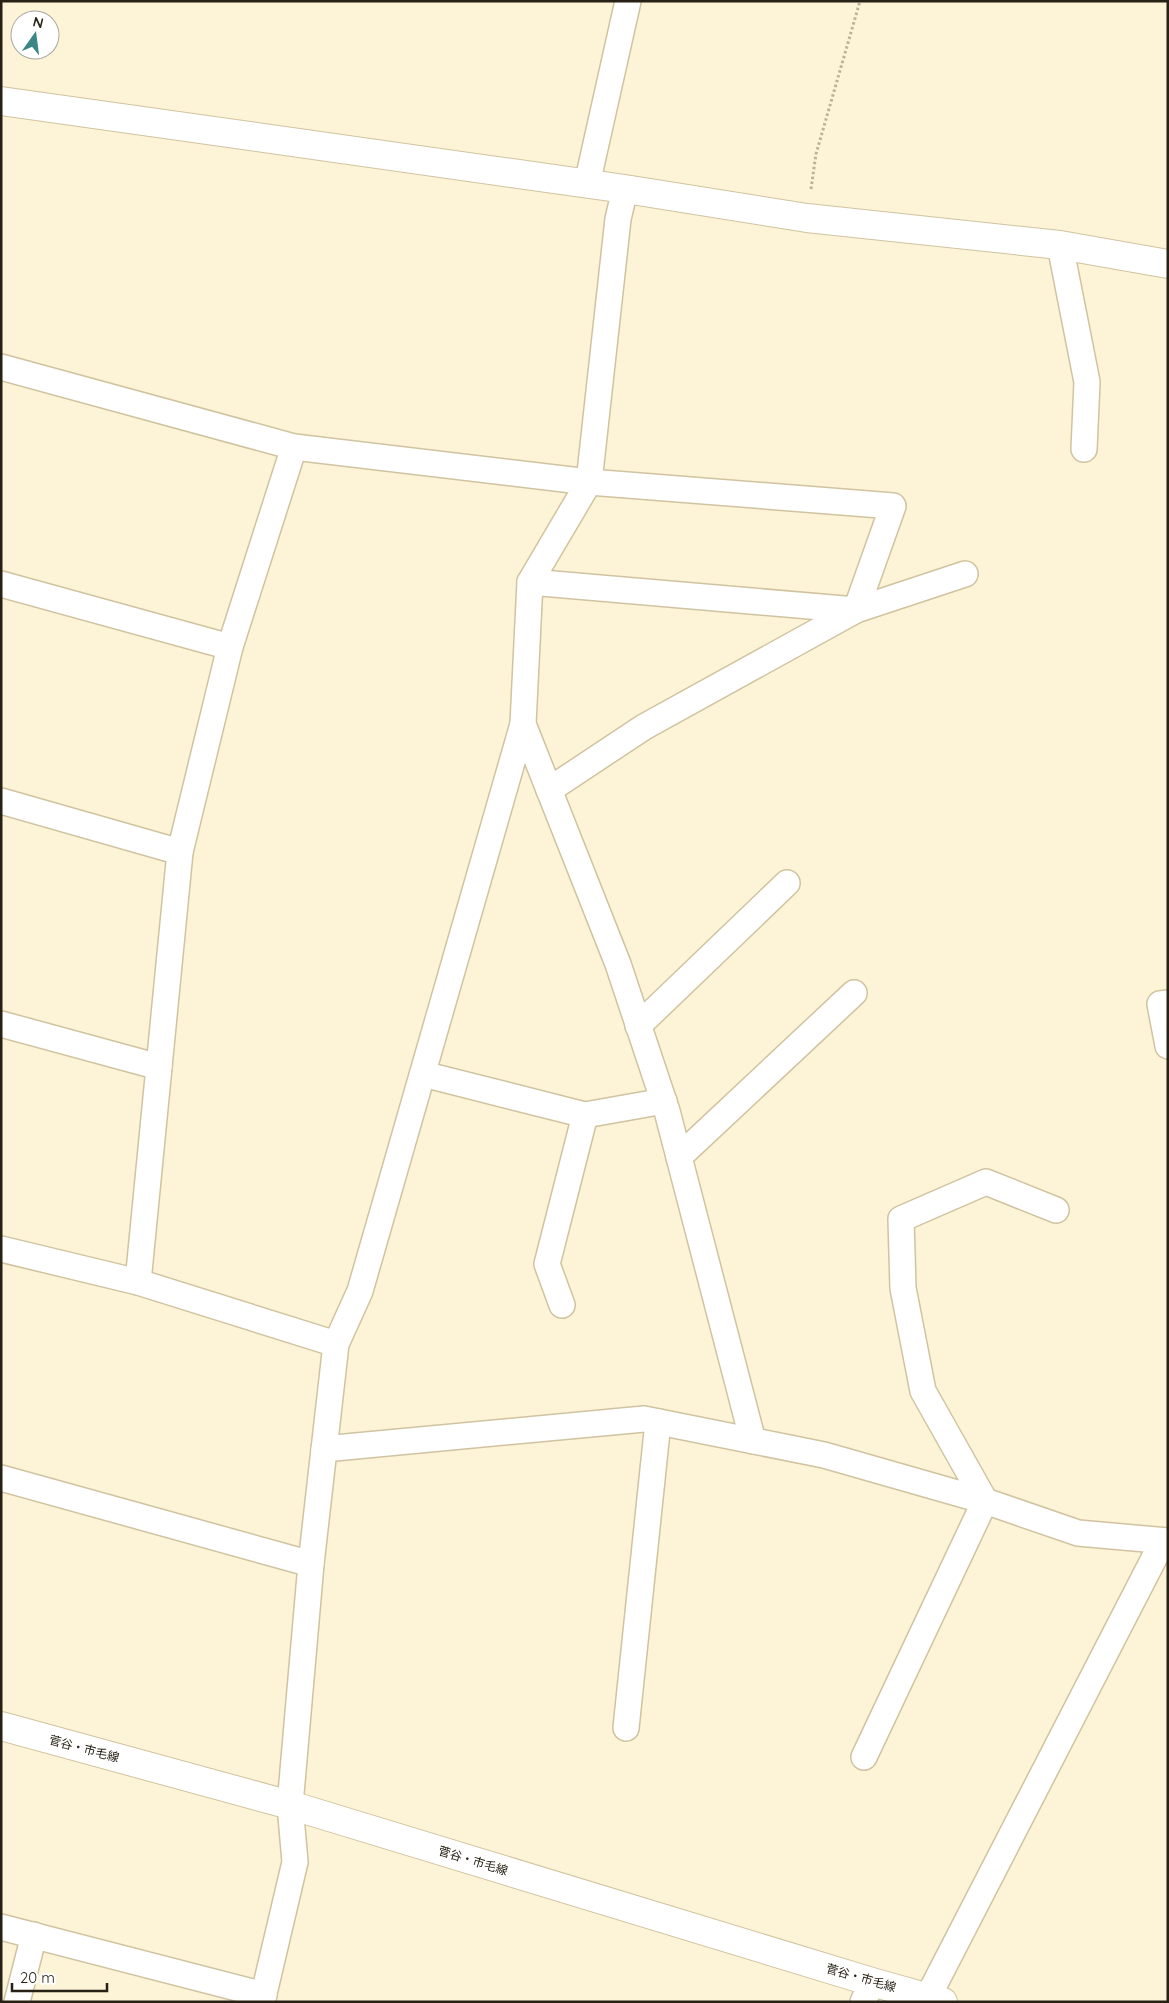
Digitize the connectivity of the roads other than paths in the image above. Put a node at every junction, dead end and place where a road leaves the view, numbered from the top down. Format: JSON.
{"nodes":[{"id":1,"x":628,"y":1,"type":"edge"},
{"id":2,"x":1,"y":102,"type":"edge"},
{"id":3,"x":587,"y":184,"type":"junction"},
{"id":4,"x":625,"y":189,"type":"junction"},
{"id":5,"x":1060,"y":245,"type":"junction"},
{"id":6,"x":1168,"y":264,"type":"edge"},
{"id":7,"x":1,"y":367,"type":"edge"},
{"id":8,"x":294,"y":447,"type":"junction"},
{"id":9,"x":1084,"y":449,"type":"dead end"},
{"id":10,"x":589,"y":482,"type":"junction"},
{"id":11,"x":965,"y":574,"type":"dead end"},
{"id":12,"x":530,"y":582,"type":"junction"},
{"id":13,"x":1,"y":584,"type":"edge"},
{"id":14,"x":856,"y":610,"type":"junction"},
{"id":15,"x":230,"y":646,"type":"junction"},
{"id":16,"x":524,"y":724,"type":"junction"},
{"id":17,"x":549,"y":790,"type":"junction"},
{"id":18,"x":1,"y":801,"type":"edge"},
{"id":19,"x":180,"y":852,"type":"junction"},
{"id":20,"x":787,"y":883,"type":"dead end"},
{"id":21,"x":854,"y":993,"type":"dead end"},
{"id":22,"x":1168,"y":1003,"type":"edge"},
{"id":23,"x":1,"y":1024,"type":"edge"},
{"id":24,"x":638,"y":1026,"type":"junction"},
{"id":25,"x":1168,"y":1046,"type":"edge"},
{"id":26,"x":159,"y":1067,"type":"junction"},
{"id":27,"x":423,"y":1074,"type":"junction"},
{"id":28,"x":664,"y":1101,"type":"junction"},
{"id":29,"x":585,"y":1115,"type":"junction"},
{"id":30,"x":679,"y":1157,"type":"junction"},
{"id":31,"x":1056,"y":1210,"type":"dead end"},
{"id":32,"x":1,"y":1249,"type":"edge"},
{"id":33,"x":138,"y":1282,"type":"junction"},
{"id":34,"x":562,"y":1305,"type":"dead end"},
{"id":35,"x":336,"y":1344,"type":"junction"},
{"id":36,"x":658,"y":1422,"type":"junction"},
{"id":37,"x":752,"y":1441,"type":"junction"},
{"id":38,"x":324,"y":1449,"type":"junction"},
{"id":39,"x":1,"y":1478,"type":"edge"},
{"id":40,"x":985,"y":1501,"type":"junction"},
{"id":41,"x":1165,"y":1541,"type":"edge"},
{"id":42,"x":311,"y":1564,"type":"junction"},
{"id":43,"x":1,"y":1726,"type":"edge"},
{"id":44,"x":626,"y":1728,"type":"dead end"},
{"id":45,"x":864,"y":1757,"type":"dead end"},
{"id":46,"x":290,"y":1805,"type":"junction"},
{"id":47,"x":1,"y":1926,"type":"edge"},
{"id":48,"x":34,"y":1935,"type":"junction"},
{"id":49,"x":867,"y":1992,"type":"edge"},
{"id":50,"x":263,"y":1999,"type":"edge"},
{"id":51,"x":936,"y":2000,"type":"edge"},
{"id":52,"x":17,"y":2002,"type":"edge"}],
"edges":[{"from":1,"to":3,"type":"street"},
{"from":2,"to":3,"type":"street"},
{"from":3,"to":4,"type":"street"},
{"from":4,"to":5,"type":"street"},
{"from":4,"to":10,"type":"street"},
{"from":5,"to":6,"type":"street"},
{"from":5,"to":9,"type":"street"},
{"from":7,"to":8,"type":"street"},
{"from":8,"to":10,"type":"street"},
{"from":8,"to":15,"type":"street"},
{"from":10,"to":12,"type":"street"},
{"from":10,"to":14,"type":"street"},
{"from":11,"to":14,"type":"street"},
{"from":12,"to":14,"type":"street"},
{"from":12,"to":16,"type":"street"},
{"from":13,"to":15,"type":"street"},
{"from":14,"to":17,"type":"street"},
{"from":15,"to":19,"type":"street"},
{"from":16,"to":17,"type":"street"},
{"from":16,"to":27,"type":"street"},
{"from":17,"to":24,"type":"street"},
{"from":18,"to":19,"type":"street"},
{"from":19,"to":26,"type":"street"},
{"from":20,"to":24,"type":"street"},
{"from":21,"to":30,"type":"street"},
{"from":22,"to":25,"type":"street"},
{"from":23,"to":26,"type":"street"},
{"from":24,"to":28,"type":"street"},
{"from":26,"to":33,"type":"street"},
{"from":27,"to":29,"type":"street"},
{"from":27,"to":35,"type":"street"},
{"from":28,"to":29,"type":"street"},
{"from":28,"to":30,"type":"street"},
{"from":29,"to":34,"type":"street"},
{"from":30,"to":37,"type":"street"},
{"from":31,"to":40,"type":"street"},
{"from":32,"to":33,"type":"street"},
{"from":33,"to":35,"type":"street"},
{"from":35,"to":38,"type":"street"},
{"from":36,"to":37,"type":"street"},
{"from":36,"to":38,"type":"street"},
{"from":36,"to":44,"type":"street"},
{"from":37,"to":40,"type":"street"},
{"from":38,"to":42,"type":"street"},
{"from":39,"to":42,"type":"street"},
{"from":40,"to":41,"type":"street"},
{"from":40,"to":45,"type":"street"},
{"from":41,"to":51,"type":"street"},
{"from":42,"to":46,"type":"street"},
{"from":43,"to":46,"type":"street","name":"菅谷・市毛線"},
{"from":46,"to":49,"type":"street","name":"菅谷・市毛線"},
{"from":46,"to":50,"type":"street"},
{"from":47,"to":48,"type":"street"},
{"from":48,"to":50,"type":"street"},
{"from":48,"to":52,"type":"street"},
{"from":49,"to":51,"type":"street","name":"菅谷・市毛線"}]}
